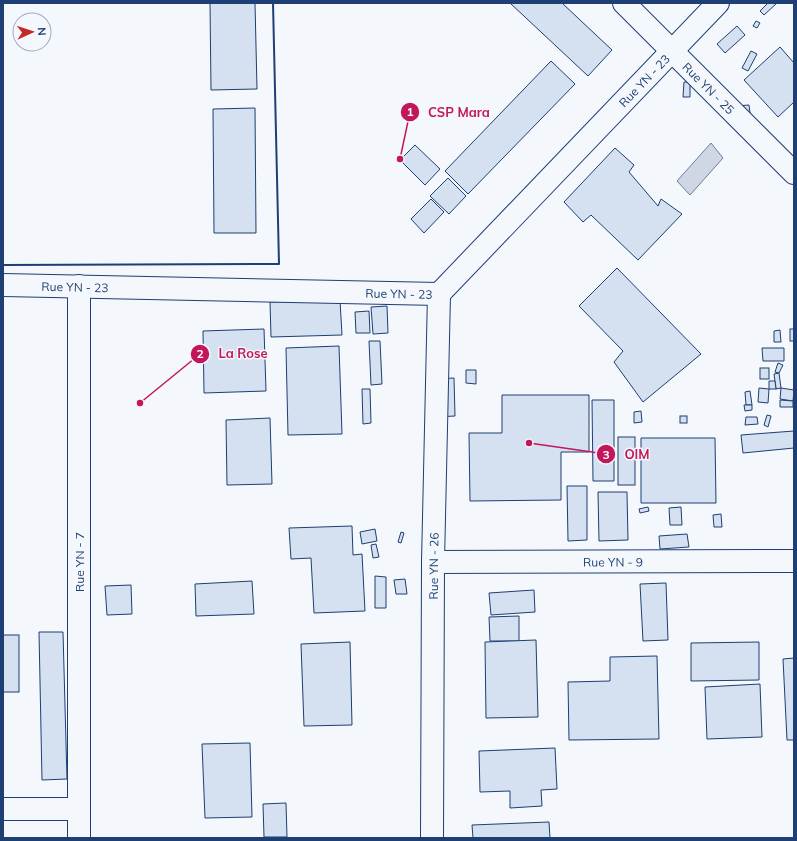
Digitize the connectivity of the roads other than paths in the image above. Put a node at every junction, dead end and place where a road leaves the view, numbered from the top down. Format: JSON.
{"nodes":[{"id":1,"x":624,"y":3,"type":"edge"},
{"id":2,"x":718,"y":3,"type":"edge"},
{"id":3,"x":672,"y":52,"type":"junction"},
{"id":4,"x":794,"y":173,"type":"edge"},
{"id":5,"x":3,"y":284,"type":"edge"},
{"id":6,"x":79,"y":286,"type":"junction"},
{"id":7,"x":439,"y":294,"type":"junction"},
{"id":8,"x":794,"y":561,"type":"edge"},
{"id":9,"x":433,"y":562,"type":"junction"},
{"id":10,"x":3,"y":809,"type":"edge"},
{"id":11,"x":79,"y":809,"type":"junction"},
{"id":12,"x":79,"y":838,"type":"edge"},
{"id":13,"x":432,"y":838,"type":"edge"}],
"edges":[{"from":1,"to":3,"type":"street","name":"Rue YN - 25"},
{"from":2,"to":3,"type":"street","name":"Rue YN - 23"},
{"from":3,"to":4,"type":"street","name":"Rue YN - 25"},
{"from":3,"to":7,"type":"street","name":"Rue YN - 23"},
{"from":5,"to":6,"type":"street","name":"Rue YN - 23"},
{"from":6,"to":7,"type":"street","name":"Rue YN - 23"},
{"from":6,"to":11,"type":"street","name":"Rue YN - 7"},
{"from":7,"to":9,"type":"street","name":"Rue YN - 26"},
{"from":8,"to":9,"type":"street","name":"Rue YN - 9"},
{"from":9,"to":13,"type":"street","name":"Rue YN - 26"},
{"from":10,"to":11,"type":"street"},
{"from":11,"to":12,"type":"street","name":"Rue YN - 7"}]}
